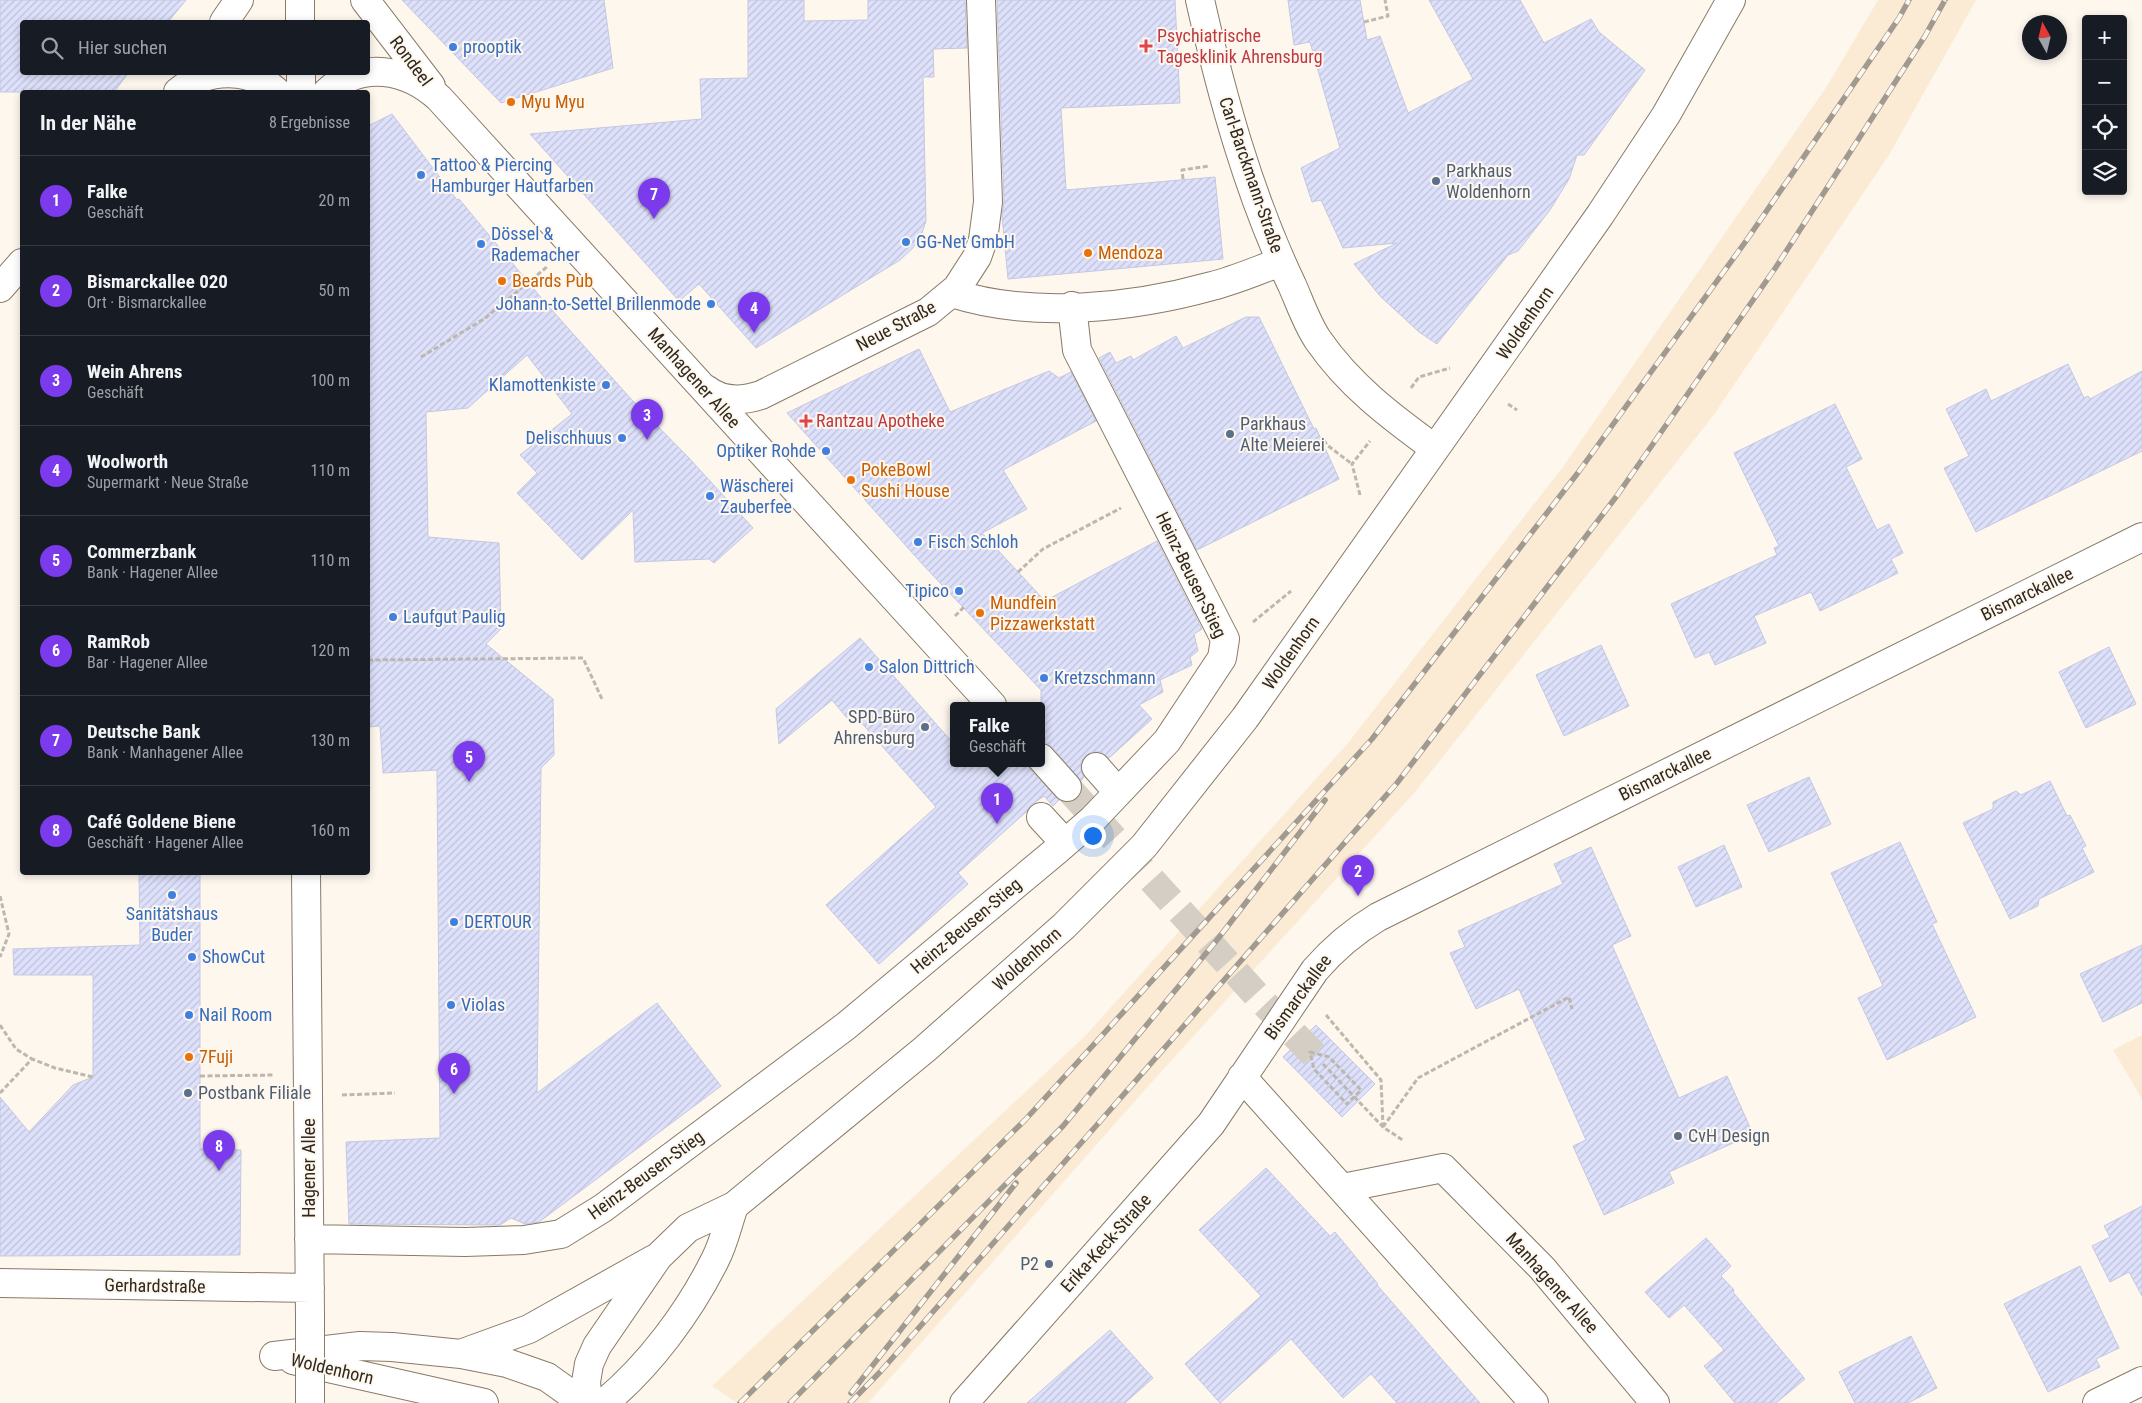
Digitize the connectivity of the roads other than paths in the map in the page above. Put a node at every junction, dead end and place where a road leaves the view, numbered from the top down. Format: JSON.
{"nodes":[{"id":1,"x":239,"y":0,"type":"edge"},
{"id":2,"x":300,"y":0,"type":"edge"},
{"id":3,"x":365,"y":0,"type":"edge"},
{"id":4,"x":981,"y":0,"type":"edge"},
{"id":5,"x":1200,"y":0,"type":"edge"},
{"id":6,"x":1732,"y":0,"type":"edge"},
{"id":7,"x":225,"y":20,"type":"edge"},
{"id":8,"x":300,"y":20,"type":"edge"},
{"id":9,"x":370,"y":73,"type":"edge"},
{"id":10,"x":187,"y":75,"type":"edge"},
{"id":11,"x":212,"y":75,"type":"edge"},
{"id":12,"x":240,"y":75,"type":"edge"},
{"id":13,"x":301,"y":75,"type":"edge"},
{"id":14,"x":359,"y":75,"type":"edge"},
{"id":15,"x":177,"y":90,"type":"edge"},
{"id":16,"x":179,"y":90,"type":"edge"},
{"id":17,"x":274,"y":90,"type":"edge"},
{"id":18,"x":301,"y":90,"type":"edge"},
{"id":19,"x":330,"y":90,"type":"edge"},
{"id":20,"x":439,"y":98,"type":"junction"},
{"id":21,"x":1280,"y":262,"type":"junction"},
{"id":22,"x":20,"y":265,"type":"edge"},
{"id":23,"x":0,"y":288,"type":"edge"},
{"id":24,"x":952,"y":293,"type":"junction"},
{"id":25,"x":1072,"y":306,"type":"junction"},
{"id":26,"x":699,"y":383,"type":"junction"},
{"id":27,"x":1434,"y":448,"type":"junction"},
{"id":28,"x":2142,"y":537,"type":"edge"},
{"id":29,"x":989,"y":702,"type":"edge"},
{"id":30,"x":1045,"y":762,"type":"edge"},
{"id":31,"x":1096,"y":767,"type":"dead end"},
{"id":32,"x":1067,"y":787,"type":"tunnel mouth"},
{"id":33,"x":1118,"y":792,"type":"junction"},
{"id":34,"x":1041,"y":817,"type":"dead end"},
{"id":35,"x":1065,"y":843,"type":"junction"},
{"id":36,"x":306,"y":875,"type":"edge"},
{"id":37,"x":1242,"y":1077,"type":"junction"},
{"id":38,"x":1343,"y":1188,"type":"junction"},
{"id":39,"x":734,"y":1206,"type":"junction"},
{"id":40,"x":309,"y":1239,"type":"junction"},
{"id":41,"x":658,"y":1257,"type":"junction"},
{"id":42,"x":0,"y":1283,"type":"edge"},
{"id":43,"x":310,"y":1288,"type":"junction"},
{"id":44,"x":461,"y":1354,"type":"junction"},
{"id":45,"x":2142,"y":1381,"type":"edge"},
{"id":46,"x":310,"y":1403,"type":"edge"},
{"id":47,"x":484,"y":1403,"type":"edge"},
{"id":48,"x":578,"y":1403,"type":"edge"},
{"id":49,"x":588,"y":1403,"type":"edge"},
{"id":50,"x":604,"y":1403,"type":"edge"},
{"id":51,"x":964,"y":1403,"type":"edge"},
{"id":52,"x":1534,"y":1403,"type":"edge"},
{"id":53,"x":1655,"y":1403,"type":"edge"},
{"id":54,"x":2096,"y":1403,"type":"edge"}],
"edges":[{"from":1,"to":7,"type":"street"},
{"from":2,"to":8,"type":"street"},
{"from":3,"to":20,"type":"street","name":"Rondeel"},
{"from":4,"to":24,"type":"street","name":"Neue Straße"},
{"from":5,"to":21,"type":"street","name":"Carl-Barckmann-Straße"},
{"from":6,"to":27,"type":"street","name":"Woldenhorn"},
{"from":9,"to":20,"type":"street","name":"Manhagener Allee"},
{"from":10,"to":15,"type":"street"},
{"from":11,"to":16,"type":"street"},
{"from":12,"to":17,"type":"street"},
{"from":13,"to":18,"type":"street"},
{"from":14,"to":19,"type":"street","name":"Manhagener Allee"},
{"from":20,"to":26,"type":"street","name":"Manhagener Allee"},
{"from":21,"to":25,"type":"street","name":"Carl-Barckmann-Straße"},
{"from":21,"to":27,"type":"street","name":"Carl-Barckmann-Straße"},
{"from":22,"to":23,"type":"street"},
{"from":24,"to":25,"type":"street","name":"Carl-Barckmann-Straße"},
{"from":24,"to":26,"type":"street","name":"Neue Straße"},
{"from":25,"to":33,"type":"street","name":"Heinz-Beusen-Stieg"},
{"from":26,"to":29,"type":"street","name":"Manhagener Allee"},
{"from":27,"to":39,"type":"street","name":"Woldenhorn"},
{"from":28,"to":37,"type":"street","name":"Bismarckallee"},
{"from":30,"to":32,"type":"street"},
{"from":31,"to":33,"type":"street"},
{"from":33,"to":35,"type":"street","name":"Heinz-Beusen-Stieg"},
{"from":34,"to":35,"type":"street"},
{"from":35,"to":40,"type":"street","name":"Heinz-Beusen-Stieg"},
{"from":36,"to":40,"type":"street","name":"Hagener Allee"},
{"from":37,"to":38,"type":"street"},
{"from":37,"to":51,"type":"street","name":"Erika-Keck-Straße"},
{"from":38,"to":52,"type":"street"},
{"from":38,"to":53,"type":"street","name":"Manhagener Allee"},
{"from":39,"to":41,"type":"street","name":"Woldenhorn"},
{"from":39,"to":50,"type":"street"},
{"from":40,"to":43,"type":"street","name":"Hagener Allee"},
{"from":41,"to":44,"type":"street","name":"Woldenhorn"},
{"from":41,"to":49,"type":"street","name":"Woldenhorn"},
{"from":42,"to":43,"type":"street","name":"Gerhardstraße"},
{"from":43,"to":46,"type":"street","name":"Hagener Allee","bridge":true},
{"from":44,"to":47,"type":"street","name":"Woldenhorn"},
{"from":44,"to":48,"type":"street","name":"Woldenhorn"},
{"from":45,"to":54,"type":"street"}]}
